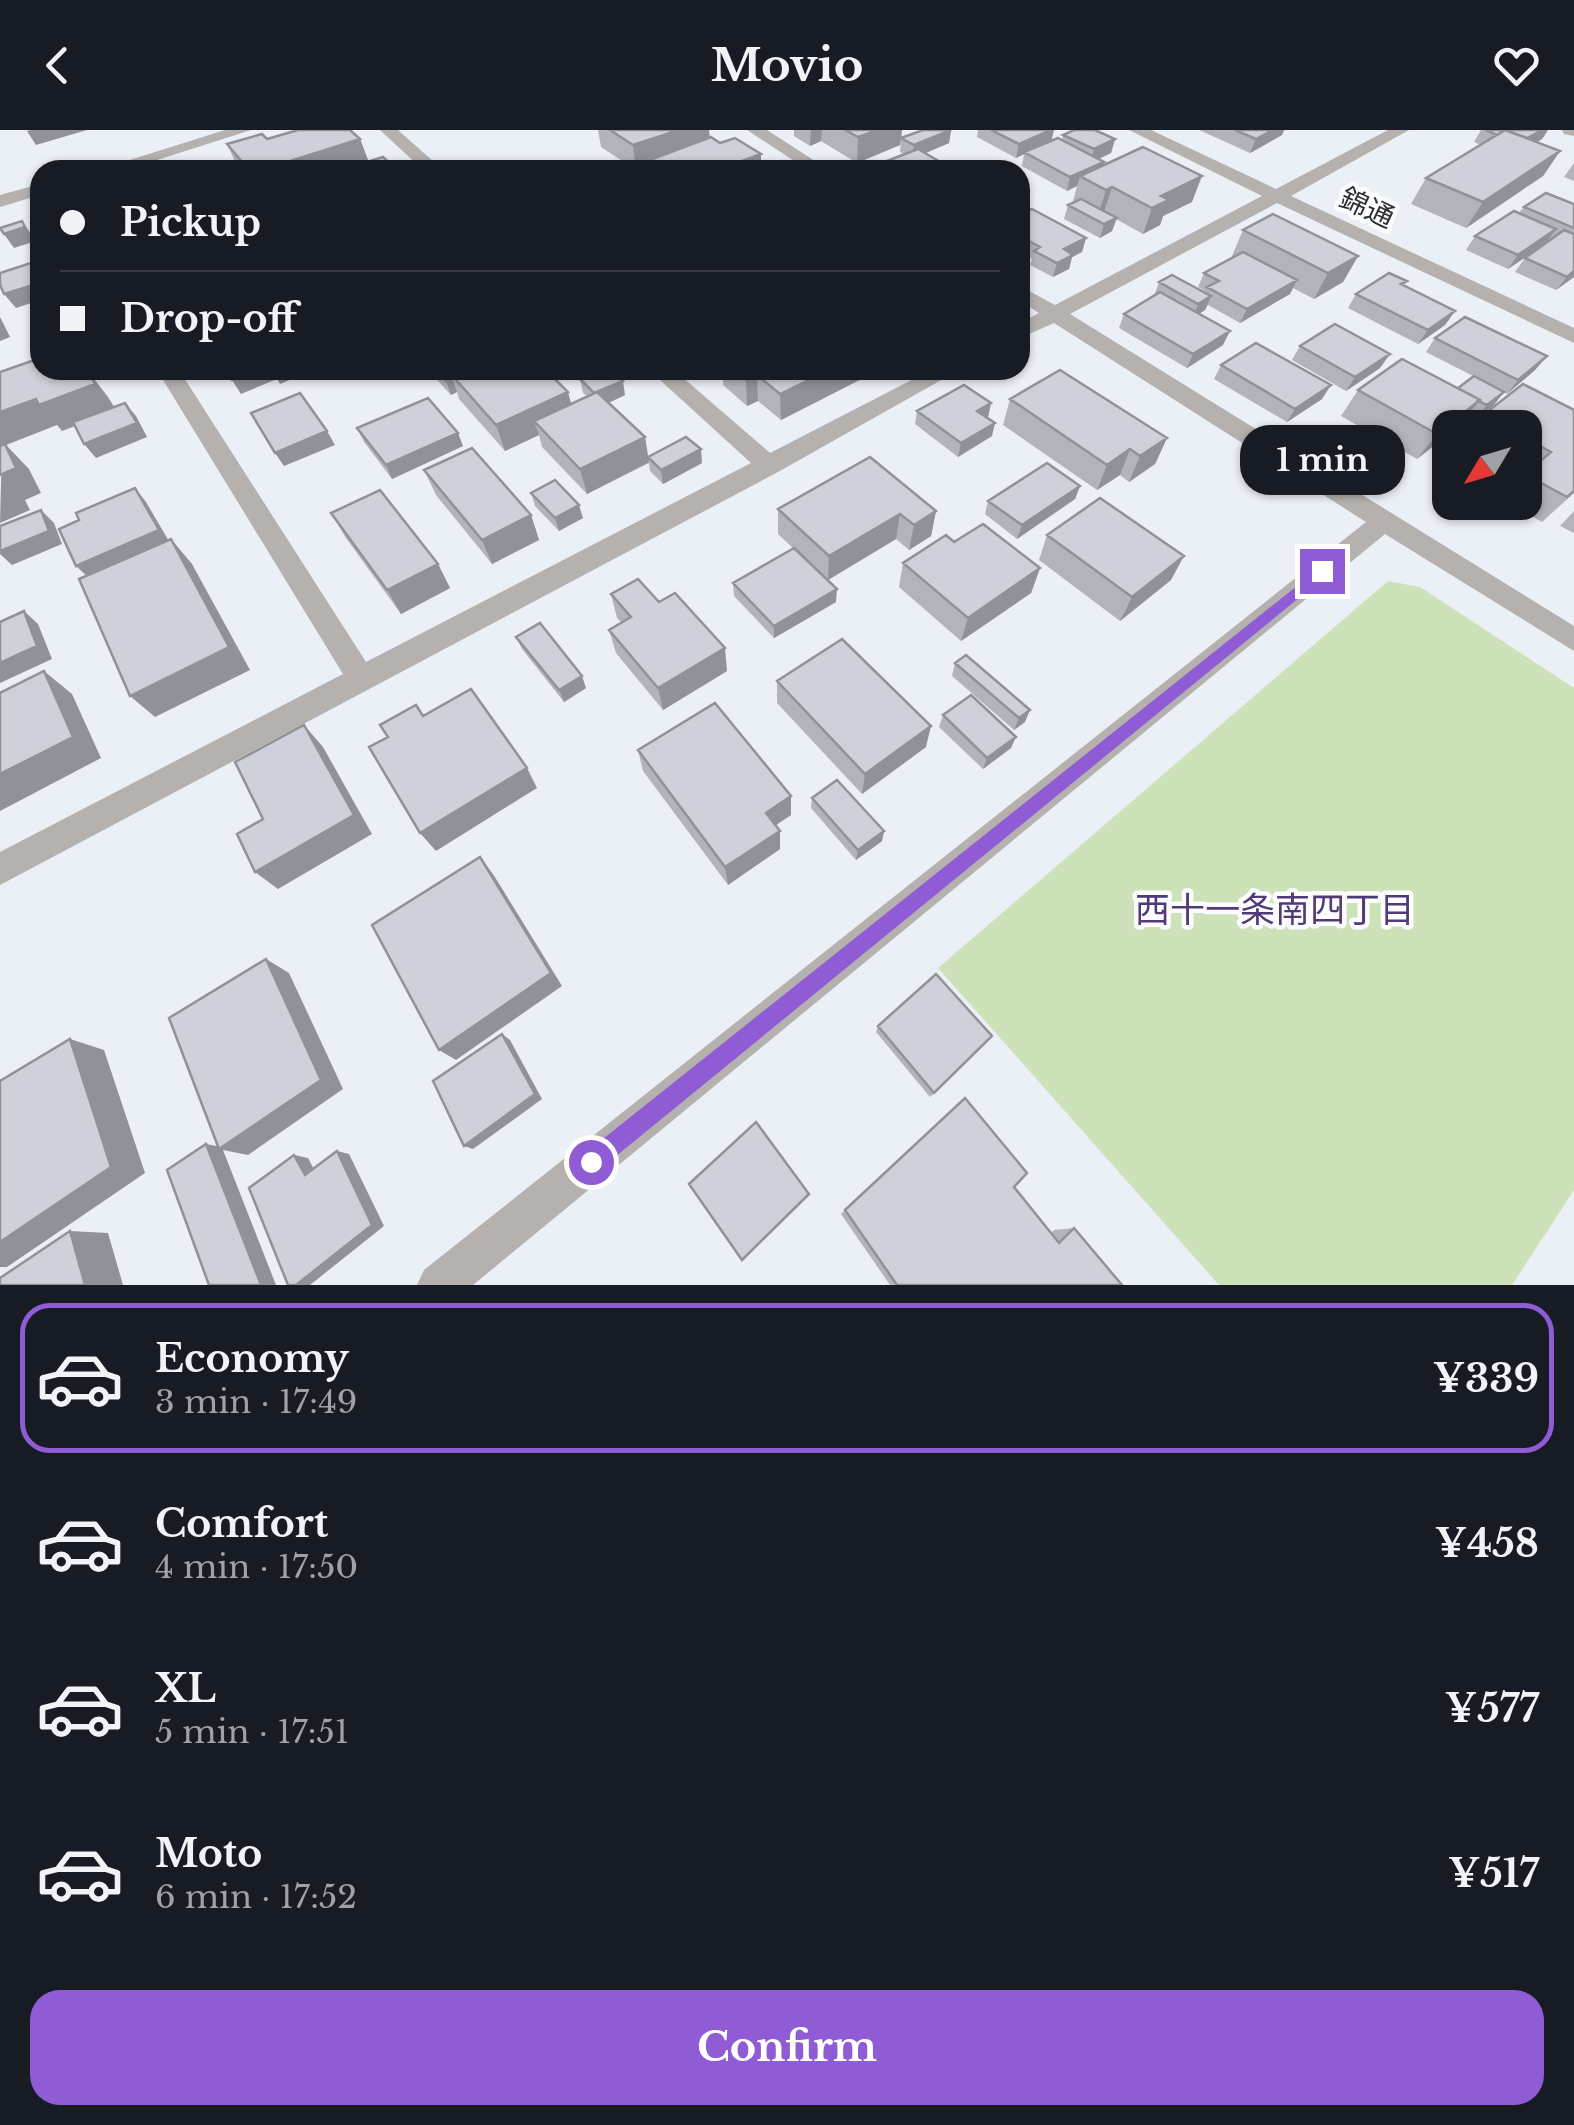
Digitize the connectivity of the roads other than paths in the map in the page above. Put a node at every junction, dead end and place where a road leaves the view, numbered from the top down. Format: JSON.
{"nodes":[{"id":1,"x":243,"y":130,"type":"edge"},
{"id":2,"x":388,"y":130,"type":"edge"},
{"id":3,"x":754,"y":130,"type":"edge"},
{"id":4,"x":1137,"y":130,"type":"edge"},
{"id":5,"x":1401,"y":130,"type":"edge"},
{"id":6,"x":147,"y":134,"type":"dead end"},
{"id":7,"x":164,"y":154,"type":"junction"},
{"id":8,"x":143,"y":160,"type":"edge"},
{"id":9,"x":422,"y":160,"type":"edge"},
{"id":10,"x":804,"y":160,"type":"edge"},
{"id":11,"x":30,"y":193,"type":"edge"},
{"id":12,"x":1277,"y":196,"type":"junction"},
{"id":13,"x":0,"y":201,"type":"edge"},
{"id":14,"x":1030,"y":298,"type":"edge"},
{"id":15,"x":1055,"y":313,"type":"junction"},
{"id":16,"x":1030,"y":327,"type":"edge"},
{"id":17,"x":1574,"y":336,"type":"edge"},
{"id":18,"x":174,"y":380,"type":"edge"},
{"id":19,"x":671,"y":380,"type":"edge"},
{"id":20,"x":929,"y":380,"type":"edge"},
{"id":21,"x":769,"y":466,"type":"junction"},
{"id":22,"x":1383,"y":522,"type":"junction"},
{"id":23,"x":1574,"y":640,"type":"edge"},
{"id":24,"x":361,"y":679,"type":"junction"},
{"id":25,"x":0,"y":868,"type":"edge"},
{"id":26,"x":439,"y":1285,"type":"edge"}],
"edges":[{"from":1,"to":7,"type":"street"},
{"from":2,"to":9,"type":"street"},
{"from":3,"to":10,"type":"street"},
{"from":4,"to":12,"type":"street","name":"錦通"},
{"from":5,"to":12,"type":"street"},
{"from":6,"to":7,"type":"street"},
{"from":7,"to":8,"type":"street"},
{"from":11,"to":13,"type":"street"},
{"from":12,"to":15,"type":"street"},
{"from":12,"to":17,"type":"street","name":"錦通"},
{"from":14,"to":15,"type":"street"},
{"from":15,"to":16,"type":"street"},
{"from":15,"to":22,"type":"street"},
{"from":18,"to":24,"type":"street"},
{"from":19,"to":21,"type":"street"},
{"from":20,"to":21,"type":"street"},
{"from":21,"to":24,"type":"street"},
{"from":22,"to":23,"type":"street"},
{"from":22,"to":26,"type":"street"},
{"from":24,"to":25,"type":"street"}]}
